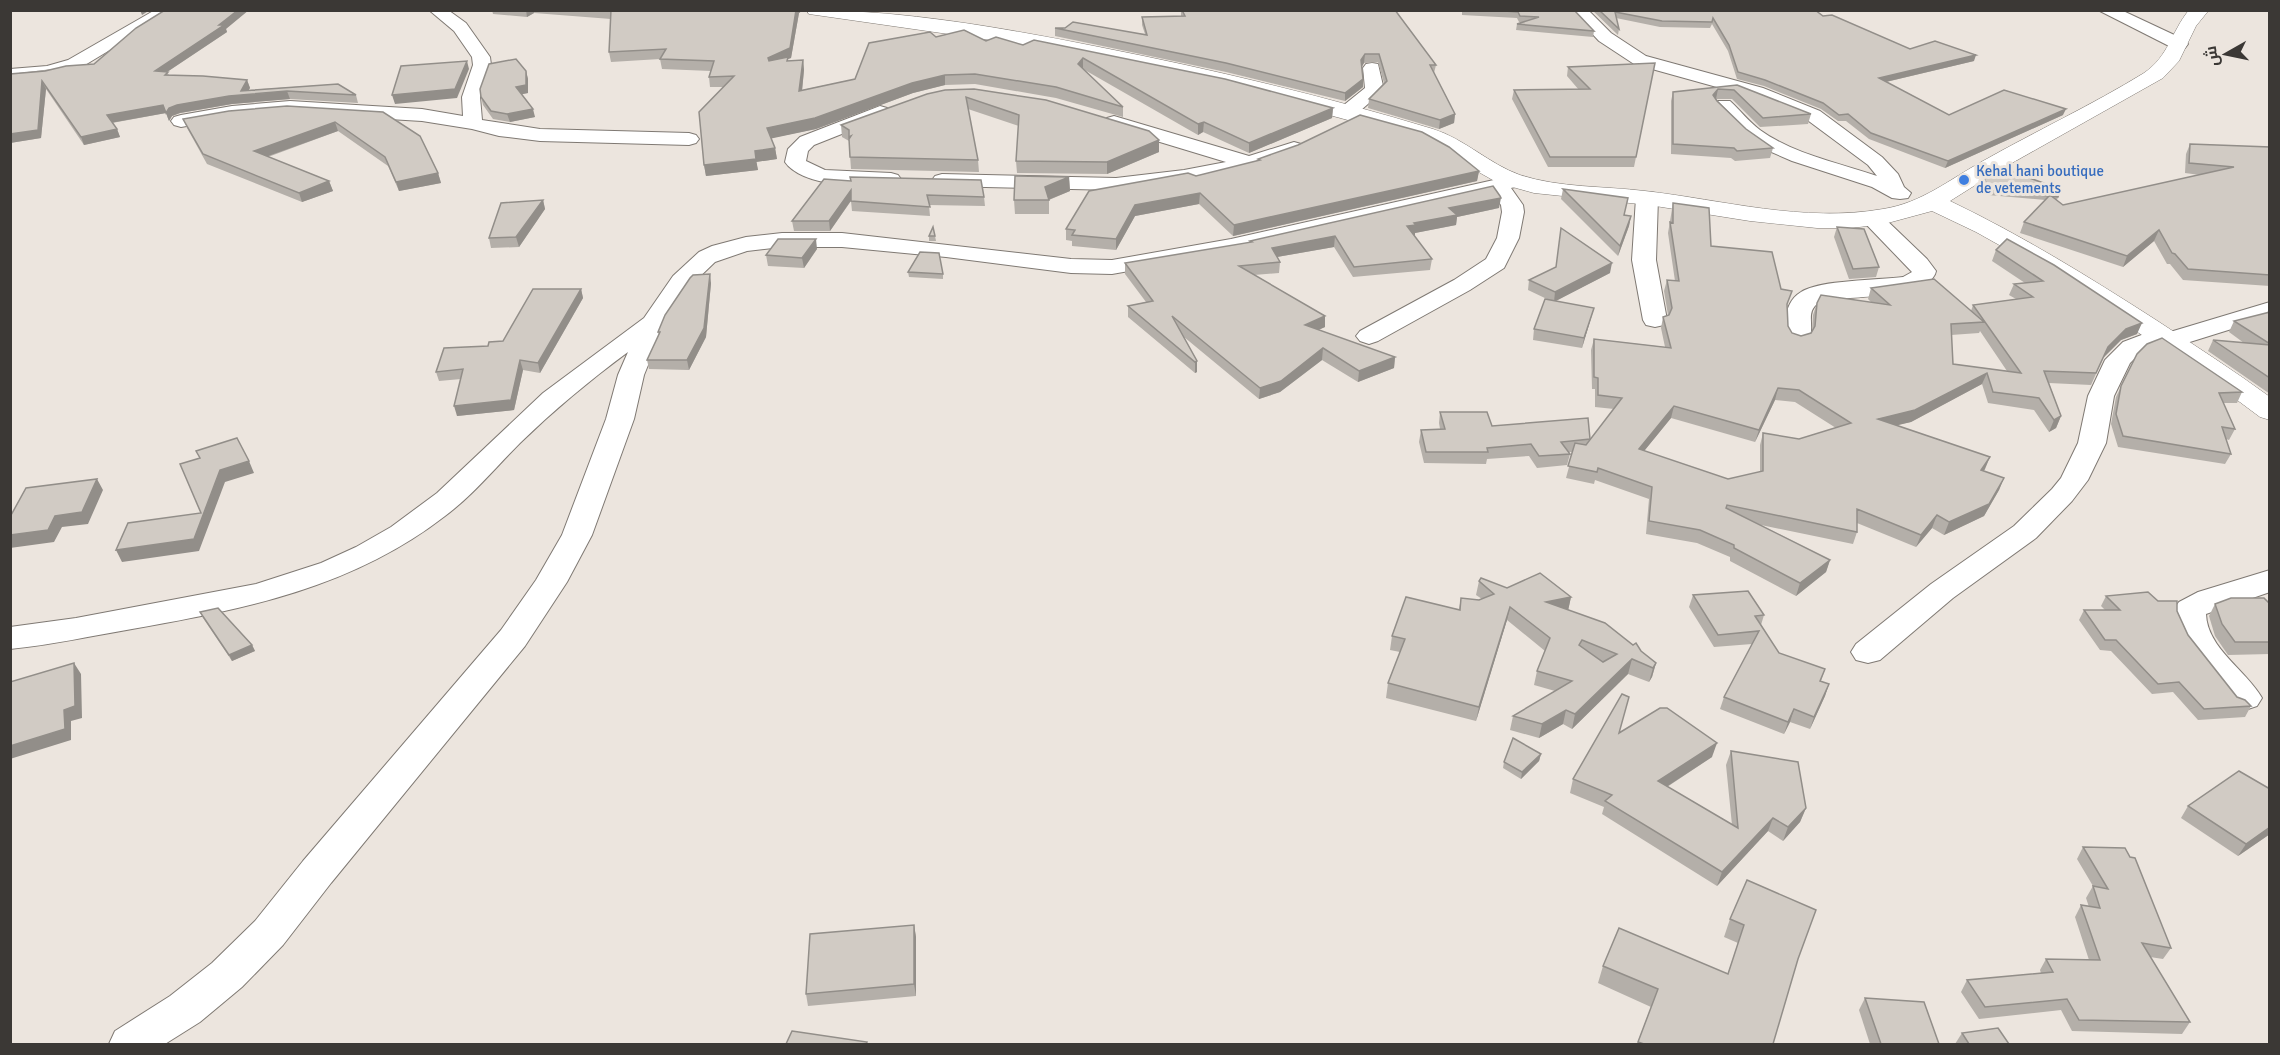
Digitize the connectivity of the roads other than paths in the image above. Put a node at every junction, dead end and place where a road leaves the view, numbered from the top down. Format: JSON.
{"nodes":[{"id":1,"x":168,"y":10,"type":"edge"},
{"id":2,"x":437,"y":10,"type":"edge"},
{"id":3,"x":815,"y":10,"type":"edge"},
{"id":4,"x":1578,"y":10,"type":"edge"},
{"id":5,"x":2106,"y":10,"type":"edge"},
{"id":6,"x":2199,"y":10,"type":"edge"},
{"id":7,"x":2178,"y":44,"type":"junction"},
{"id":8,"x":1372,"y":68,"type":"edge"},
{"id":9,"x":10,"y":75,"type":"edge"},
{"id":10,"x":1723,"y":105,"type":"edge"},
{"id":11,"x":901,"y":106,"type":"edge"},
{"id":12,"x":1094,"y":117,"type":"edge"},
{"id":13,"x":1346,"y":119,"type":"junction"},
{"id":14,"x":181,"y":122,"type":"dead end"},
{"id":15,"x":473,"y":123,"type":"junction"},
{"id":16,"x":1314,"y":138,"type":"edge"},
{"id":17,"x":689,"y":139,"type":"dead end"},
{"id":18,"x":1250,"y":163,"type":"junction"},
{"id":19,"x":1507,"y":183,"type":"junction"},
{"id":20,"x":1894,"y":189,"type":"junction"},
{"id":21,"x":1647,"y":198,"type":"junction"},
{"id":22,"x":1926,"y":204,"type":"junction"},
{"id":23,"x":1872,"y":219,"type":"junction"},
{"id":24,"x":2270,"y":309,"type":"edge"},
{"id":25,"x":1655,"y":320,"type":"dead end"},
{"id":26,"x":653,"y":323,"type":"junction"},
{"id":27,"x":1369,"y":336,"type":"dead end"},
{"id":28,"x":1798,"y":337,"type":"edge"},
{"id":29,"x":2164,"y":338,"type":"junction"},
{"id":30,"x":2270,"y":411,"type":"edge"},
{"id":31,"x":2270,"y":580,"type":"edge"},
{"id":32,"x":10,"y":638,"type":"edge"},
{"id":33,"x":1868,"y":652,"type":"dead end"},
{"id":34,"x":2245,"y":698,"type":"edge"},
{"id":35,"x":130,"y":1044,"type":"edge"}],
"edges":[{"from":1,"to":9,"type":"street"},
{"from":2,"to":15,"type":"street"},
{"from":3,"to":13,"type":"street"},
{"from":4,"to":20,"type":"street"},
{"from":5,"to":7,"type":"street"},
{"from":6,"to":7,"type":"street"},
{"from":7,"to":22,"type":"street"},
{"from":8,"to":13,"type":"street"},
{"from":10,"to":20,"type":"street"},
{"from":11,"to":18,"type":"street"},
{"from":12,"to":18,"type":"street"},
{"from":13,"to":19,"type":"street"},
{"from":14,"to":15,"type":"street"},
{"from":15,"to":17,"type":"street"},
{"from":16,"to":18,"type":"street"},
{"from":19,"to":21,"type":"street"},
{"from":19,"to":26,"type":"street"},
{"from":19,"to":27,"type":"street"},
{"from":20,"to":22,"type":"street"},
{"from":21,"to":23,"type":"street"},
{"from":21,"to":25,"type":"street"},
{"from":22,"to":23,"type":"street"},
{"from":22,"to":29,"type":"street"},
{"from":23,"to":28,"type":"street"},
{"from":24,"to":29,"type":"street"},
{"from":26,"to":32,"type":"street"},
{"from":26,"to":35,"type":"street"},
{"from":29,"to":30,"type":"street"},
{"from":29,"to":33,"type":"street"},
{"from":31,"to":34,"type":"street"}]}
